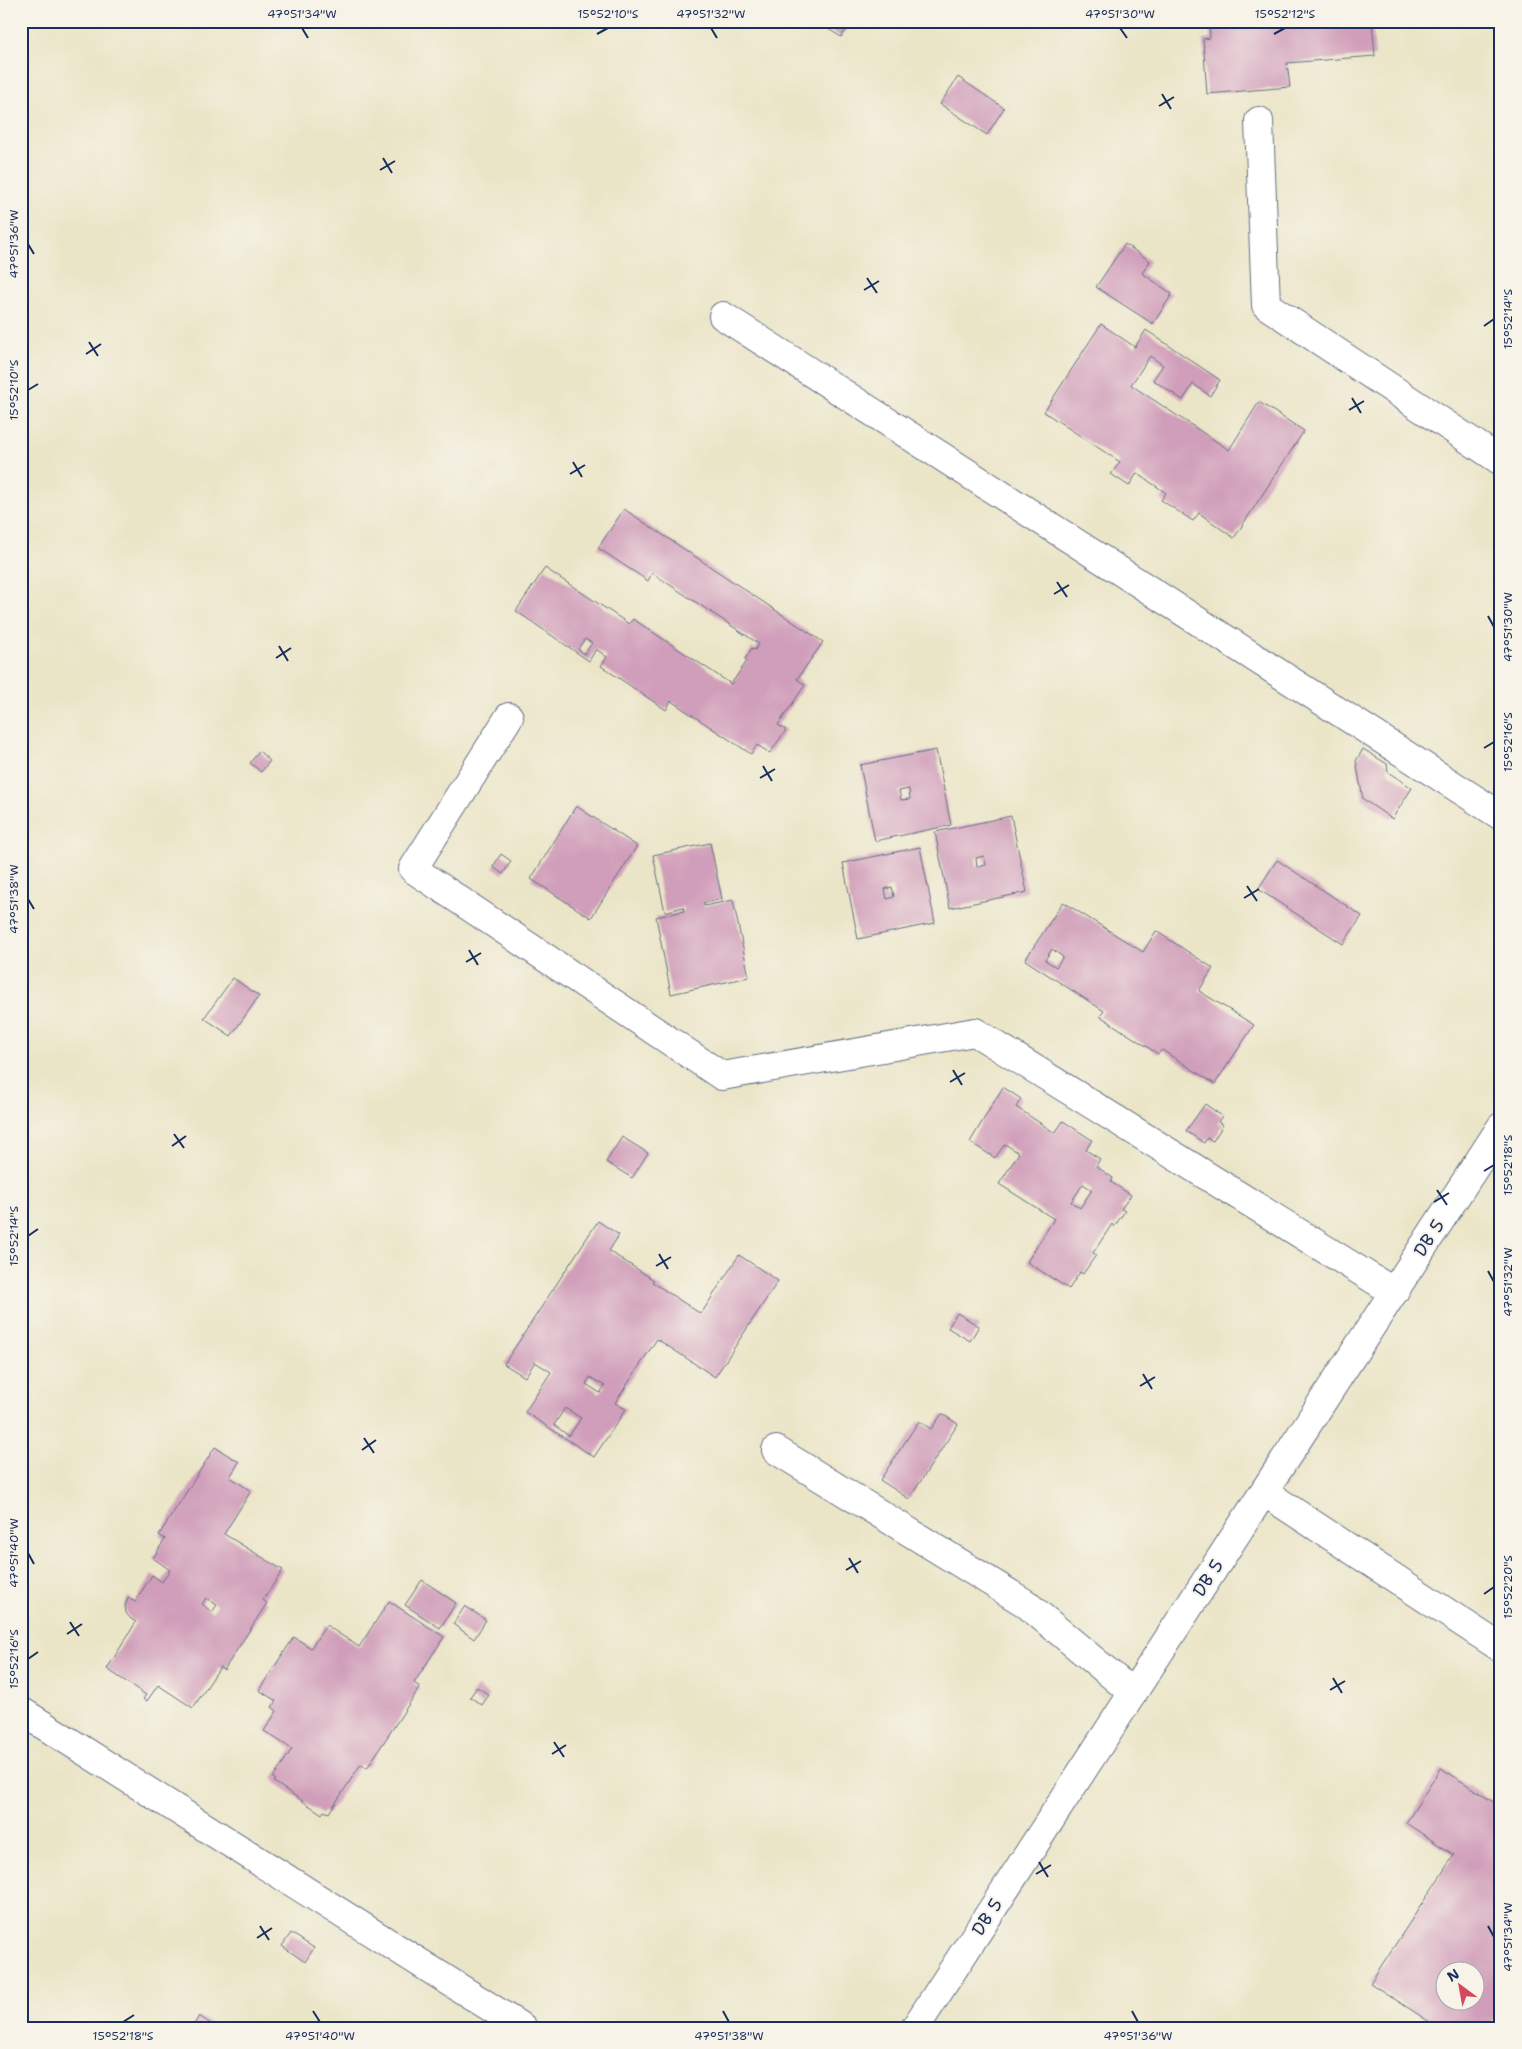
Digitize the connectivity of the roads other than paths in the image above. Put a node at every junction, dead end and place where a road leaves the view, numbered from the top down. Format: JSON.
{"nodes":[{"id":1,"x":1259,"y":120,"type":"dead end"},
{"id":2,"x":723,"y":316,"type":"dead end"},
{"id":3,"x":1501,"y":461,"type":"edge"},
{"id":4,"x":509,"y":717,"type":"dead end"},
{"id":5,"x":1501,"y":816,"type":"edge"},
{"id":6,"x":1501,"y":1127,"type":"edge"},
{"id":7,"x":1394,"y":1292,"type":"junction"},
{"id":8,"x":776,"y":1450,"type":"dead end"},
{"id":9,"x":1264,"y":1492,"type":"junction"},
{"id":10,"x":1501,"y":1648,"type":"edge"},
{"id":11,"x":1133,"y":1693,"type":"junction"},
{"id":12,"x":21,"y":1711,"type":"edge"},
{"id":13,"x":523,"y":2028,"type":"edge"},
{"id":14,"x":915,"y":2028,"type":"edge"}],
"edges":[{"from":1,"to":3,"type":"street"},
{"from":2,"to":5,"type":"street"},
{"from":4,"to":7,"type":"street"},
{"from":6,"to":7,"type":"street","name":"DB 5"},
{"from":7,"to":9,"type":"street","name":"DB 5"},
{"from":8,"to":11,"type":"street"},
{"from":9,"to":10,"type":"street"},
{"from":9,"to":11,"type":"street","name":"DB 5"},
{"from":11,"to":14,"type":"street","name":"DB 5"},
{"from":12,"to":13,"type":"street"}]}
